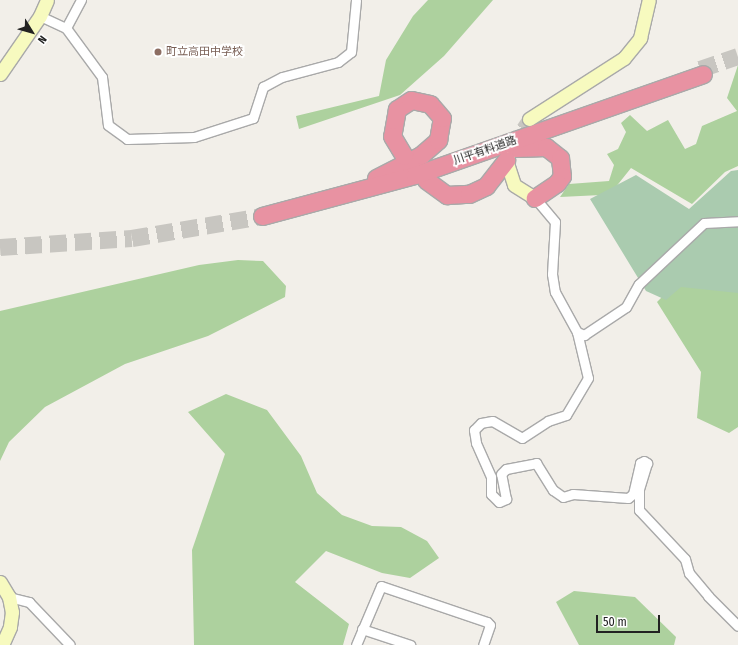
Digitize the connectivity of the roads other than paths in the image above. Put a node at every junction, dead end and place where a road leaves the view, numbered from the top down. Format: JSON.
{"nodes":[{"id":1,"x":47,"y":0,"type":"edge"},
{"id":2,"x":81,"y":0,"type":"edge"},
{"id":3,"x":356,"y":0,"type":"edge"},
{"id":4,"x":649,"y":0,"type":"edge"},
{"id":5,"x":40,"y":16,"type":"junction"},
{"id":6,"x":66,"y":28,"type":"junction"},
{"id":7,"x":0,"y":74,"type":"edge"},
{"id":8,"x":529,"y":120,"type":"tunnel mouth"},
{"id":9,"x":404,"y":156,"type":"dead end"},
{"id":10,"x":507,"y":157,"type":"joint"},
{"id":11,"x":420,"y":178,"type":"junction"},
{"id":12,"x":363,"y":184,"type":"junction"},
{"id":13,"x":535,"y":198,"type":"junction"},
{"id":14,"x":738,"y":221,"type":"edge"},
{"id":15,"x":577,"y":332,"type":"junction"},
{"id":16,"x":0,"y":582,"type":"edge"},
{"id":17,"x":10,"y":597,"type":"junction"},
{"id":18,"x":738,"y":626,"type":"edge"},
{"id":19,"x":362,"y":629,"type":"junction"},
{"id":20,"x":2,"y":645,"type":"edge"},
{"id":21,"x":70,"y":645,"type":"edge"},
{"id":22,"x":356,"y":645,"type":"edge"},
{"id":23,"x":410,"y":645,"type":"edge"},
{"id":24,"x":483,"y":645,"type":"edge"}],
"edges":[{"from":1,"to":5,"type":"street"},
{"from":2,"to":6,"type":"street"},
{"from":3,"to":6,"type":"street"},
{"from":4,"to":8,"type":"street"},
{"from":5,"to":6,"type":"street"},
{"from":5,"to":7,"type":"street"},
{"from":9,"to":12,"type":"highway"},
{"from":10,"to":11,"type":"highway"},
{"from":10,"to":13,"type":"street"},
{"from":11,"to":12,"type":"highway","name":"川平有料道路"},
{"from":11,"to":12,"type":"highway","name":"川平有料道路"},
{"from":11,"to":13,"type":"highway"},
{"from":13,"to":15,"type":"street"},
{"from":14,"to":15,"type":"street"},
{"from":15,"to":18,"type":"street"},
{"from":16,"to":17,"type":"street"},
{"from":17,"to":20,"type":"street"},
{"from":17,"to":21,"type":"street"},
{"from":19,"to":22,"type":"street"},
{"from":19,"to":23,"type":"street"},
{"from":19,"to":24,"type":"street"}]}
